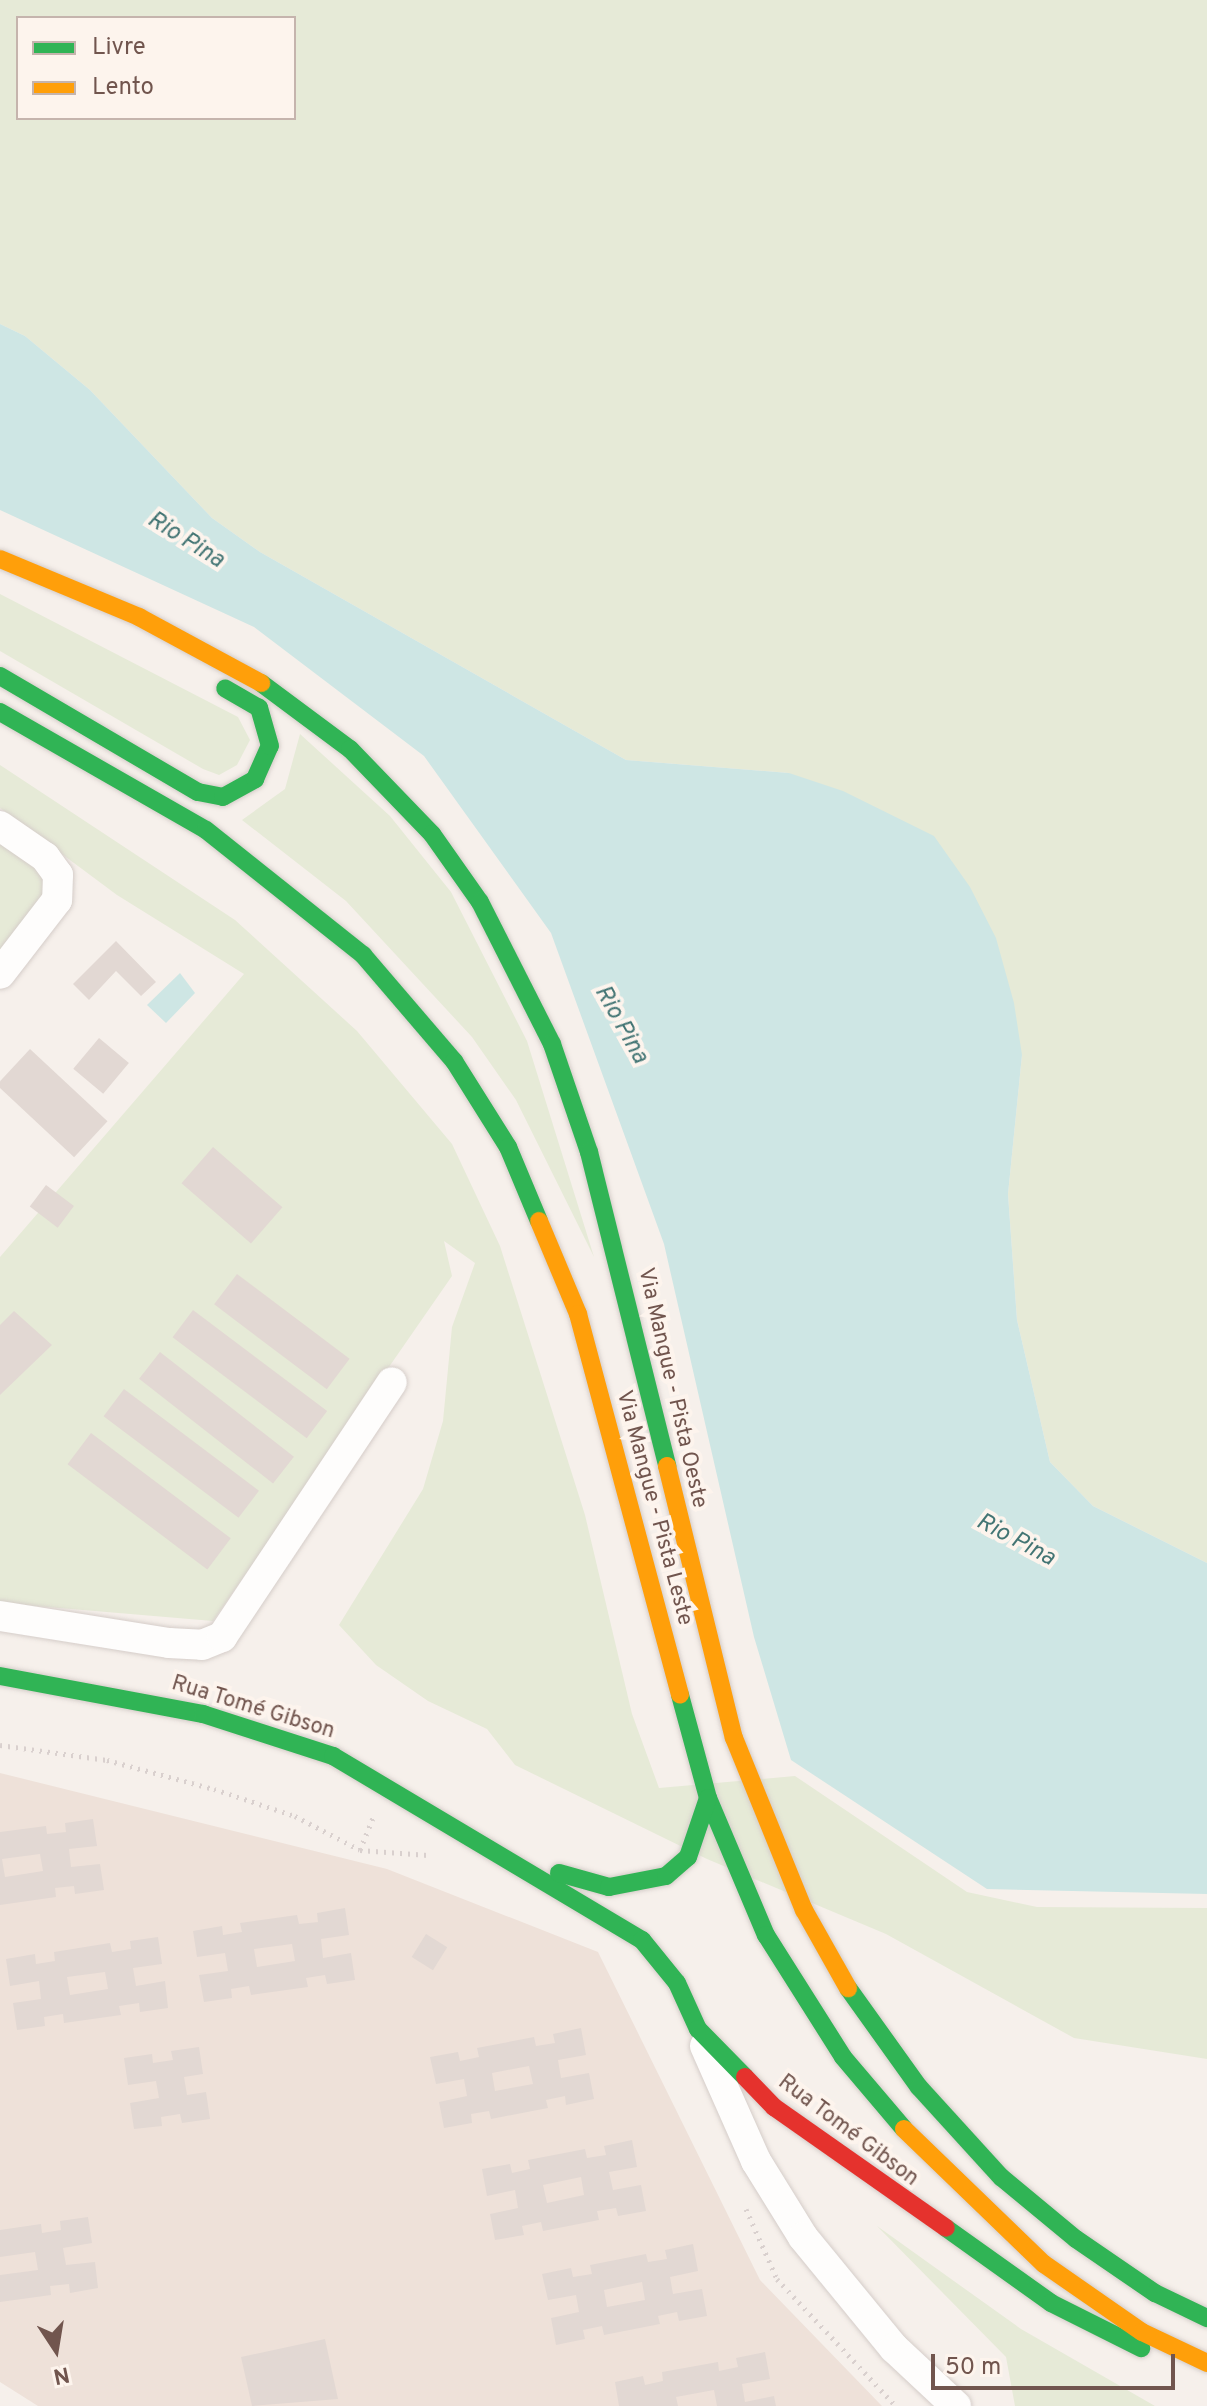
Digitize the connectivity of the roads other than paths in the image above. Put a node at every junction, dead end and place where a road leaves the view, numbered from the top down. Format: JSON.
{"nodes":[{"id":1,"x":0,"y":559,"type":"edge"},
{"id":2,"x":33,"y":574,"type":"junction"},
{"id":3,"x":0,"y":676,"type":"edge"},
{"id":4,"x":0,"y":712,"type":"edge"},
{"id":5,"x":0,"y":826,"type":"edge"},
{"id":6,"x":0,"y":974,"type":"edge"},
{"id":7,"x":392,"y":1382,"type":"dead end"},
{"id":8,"x":0,"y":1616,"type":"edge"},
{"id":9,"x":0,"y":1676,"type":"edge"},
{"id":10,"x":708,"y":1798,"type":"junction"},
{"id":11,"x":516,"y":1860,"type":"junction"},
{"id":12,"x":698,"y":2029,"type":"junction"},
{"id":13,"x":1207,"y":2318,"type":"edge"},
{"id":14,"x":1207,"y":2363,"type":"edge"},
{"id":15,"x":1207,"y":2374,"type":"edge"},
{"id":16,"x":956,"y":2406,"type":"edge"}],
"edges":[{"from":1,"to":2,"type":"main road","name":"Via Mangue - Pista Oeste"},
{"from":2,"to":3,"type":"main road"},
{"from":2,"to":13,"type":"main road","name":"Via Mangue - Pista Oeste"},
{"from":4,"to":10,"type":"main road","name":"Via Mangue - Pista Leste"},
{"from":5,"to":6,"type":"street"},
{"from":7,"to":8,"type":"street"},
{"from":9,"to":11,"type":"main road","name":"Rua Tomé Gibson"},
{"from":10,"to":11,"type":"main road","name":"Rua Tomé Gibson"},
{"from":10,"to":14,"type":"main road","name":"Via Mangue - Pista Leste"},
{"from":11,"to":12,"type":"main road","name":"Rua Tomé Gibson"},
{"from":12,"to":15,"type":"main road","name":"Rua Tomé Gibson"},
{"from":12,"to":16,"type":"street"}]}
